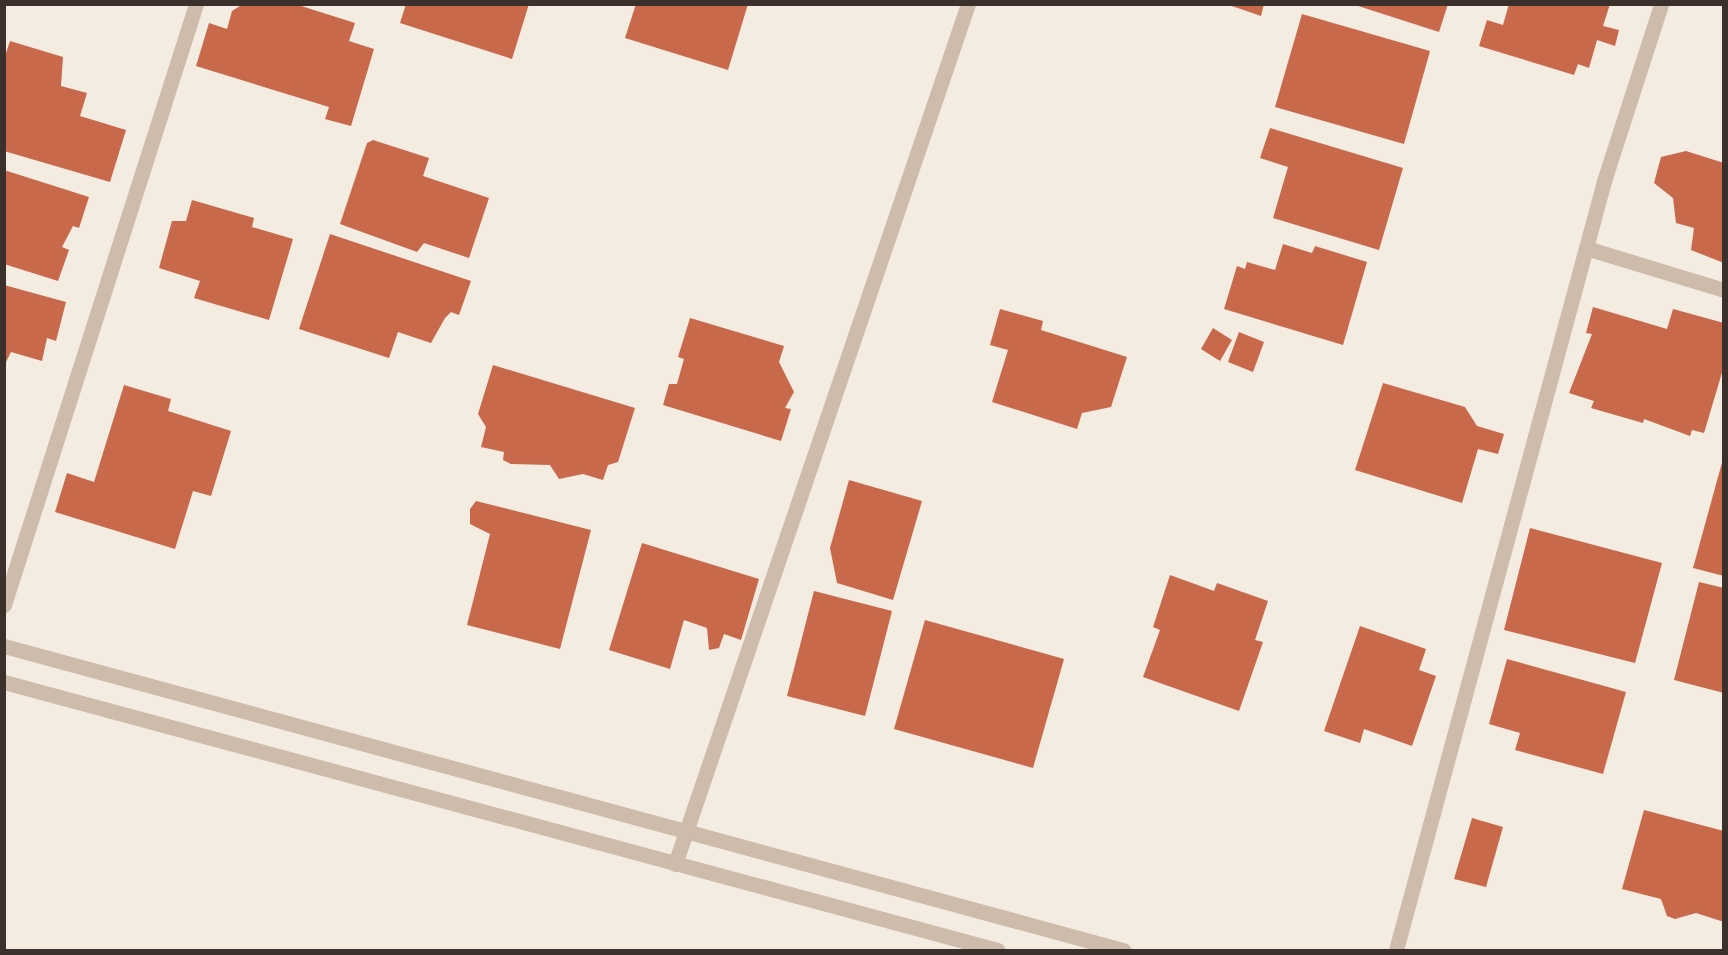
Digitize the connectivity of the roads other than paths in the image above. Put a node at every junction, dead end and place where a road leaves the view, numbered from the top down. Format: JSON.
{"nodes":[{"id":1,"x":196,"y":4,"type":"edge"},
{"id":2,"x":968,"y":4,"type":"edge"},
{"id":3,"x":1661,"y":4,"type":"edge"},
{"id":4,"x":1586,"y":248,"type":"junction"},
{"id":5,"x":1724,"y":290,"type":"edge"},
{"id":6,"x":4,"y":605,"type":"edge"},
{"id":7,"x":4,"y":646,"type":"edge"},
{"id":8,"x":4,"y":682,"type":"edge"},
{"id":9,"x":686,"y":833,"type":"junction"},
{"id":10,"x":675,"y":864,"type":"junction"},
{"id":11,"x":997,"y":951,"type":"edge"},
{"id":12,"x":1123,"y":951,"type":"edge"},
{"id":13,"x":1396,"y":951,"type":"edge"}],
"edges":[{"from":1,"to":6,"type":"street"},
{"from":2,"to":9,"type":"street"},
{"from":3,"to":4,"type":"street"},
{"from":4,"to":5,"type":"street"},
{"from":4,"to":13,"type":"street"},
{"from":7,"to":9,"type":"street"},
{"from":8,"to":10,"type":"street"},
{"from":9,"to":10,"type":"street"},
{"from":9,"to":12,"type":"street"},
{"from":10,"to":11,"type":"street"}]}
